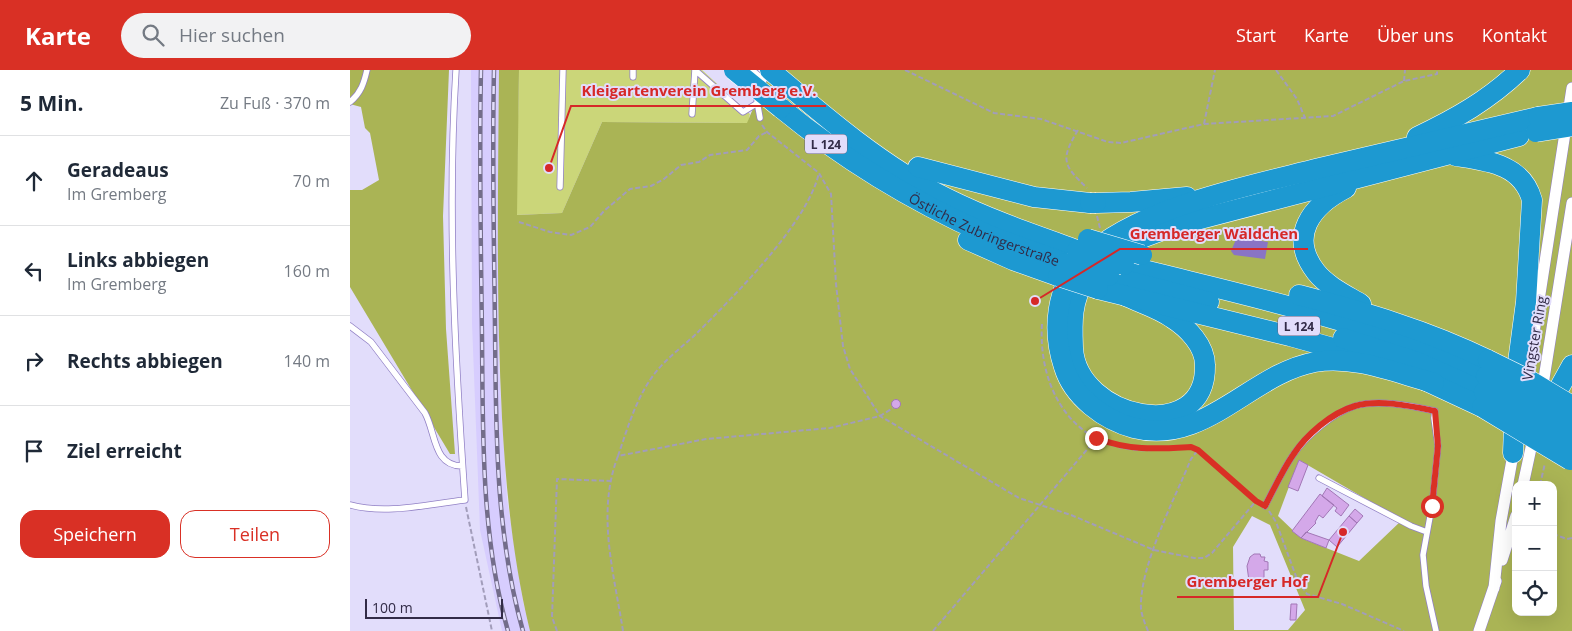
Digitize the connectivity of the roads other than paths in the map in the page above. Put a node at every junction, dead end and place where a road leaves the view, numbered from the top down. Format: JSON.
{"nodes":[{"id":1,"x":366,"y":70,"type":"edge"},
{"id":2,"x":456,"y":70,"type":"edge"},
{"id":3,"x":563,"y":70,"type":"edge"},
{"id":4,"x":633,"y":70,"type":"edge"},
{"id":5,"x":695,"y":70,"type":"edge"},
{"id":6,"x":734,"y":70,"type":"edge"},
{"id":7,"x":752,"y":70,"type":"edge"},
{"id":8,"x":1520,"y":70,"type":"edge"},
{"id":9,"x":767,"y":74,"type":"edge"},
{"id":10,"x":633,"y":77,"type":"dead end"},
{"id":11,"x":1572,"y":88,"type":"edge"},
{"id":12,"x":350,"y":102,"type":"edge"},
{"id":13,"x":756,"y":104,"type":"junction"},
{"id":14,"x":1572,"y":112,"type":"edge"},
{"id":15,"x":692,"y":114,"type":"dead end"},
{"id":16,"x":828,"y":117,"type":"junction"},
{"id":17,"x":760,"y":118,"type":"road end"},
{"id":18,"x":1537,"y":125,"type":"junction"},
{"id":19,"x":1572,"y":126,"type":"edge"},
{"id":20,"x":1379,"y":154,"type":"junction"},
{"id":21,"x":1447,"y":155,"type":"junction"},
{"id":22,"x":918,"y":167,"type":"junction"},
{"id":23,"x":1371,"y":176,"type":"junction"},
{"id":24,"x":560,"y":187,"type":"dead end"},
{"id":25,"x":1224,"y":194,"type":"junction"},
{"id":26,"x":1572,"y":203,"type":"edge"},
{"id":27,"x":1072,"y":257,"type":"junction"},
{"id":28,"x":1110,"y":276,"type":"junction"},
{"id":29,"x":1124,"y":295,"type":"junction"},
{"id":30,"x":1384,"y":318,"type":"junction"},
{"id":31,"x":350,"y":326,"type":"edge"},
{"id":32,"x":1572,"y":365,"type":"edge"},
{"id":33,"x":1434,"y":383,"type":"junction"},
{"id":34,"x":1485,"y":384,"type":"junction"},
{"id":35,"x":1572,"y":406,"type":"edge"},
{"id":36,"x":1538,"y":414,"type":"junction"},
{"id":37,"x":1572,"y":424,"type":"edge"},
{"id":38,"x":1513,"y":453,"type":"junction"},
{"id":39,"x":1571,"y":455,"type":"edge"},
{"id":40,"x":462,"y":466,"type":"junction"},
{"id":41,"x":1319,"y":478,"type":"dead end"},
{"id":42,"x":1524,"y":481,"type":"edge"},
{"id":43,"x":350,"y":505,"type":"edge"},
{"id":44,"x":1265,"y":506,"type":"road end"},
{"id":45,"x":1513,"y":526,"type":"edge"},
{"id":46,"x":1427,"y":532,"type":"junction"},
{"id":47,"x":1494,"y":588,"type":"junction"},
{"id":48,"x":1436,"y":631,"type":"edge"},
{"id":49,"x":1479,"y":631,"type":"edge"}],
"edges":[{"from":1,"to":12,"type":"lane"},
{"from":2,"to":40,"type":"lane"},
{"from":3,"to":24,"type":"lane"},
{"from":4,"to":10,"type":"lane"},
{"from":5,"to":13,"type":"lane"},
{"from":5,"to":15,"type":"lane"},
{"from":6,"to":27,"type":"highway","number":"L 124","bridge":true},
{"from":7,"to":9,"type":"lane"},
{"from":8,"to":20,"type":"highway"},
{"from":9,"to":13,"type":"lane"},
{"from":9,"to":16,"type":"highway","name":"Östliche Zubringerstraße","number":"L 124"},
{"from":11,"to":38,"type":"street","name":"Vingster Ring"},
{"from":13,"to":17,"type":"lane"},
{"from":14,"to":18,"type":"highway","bridge":true},
{"from":16,"to":22,"type":"highway"},
{"from":16,"to":27,"type":"highway","name":"Östliche Zubringerstraße","number":"L 124"},
{"from":18,"to":19,"type":"highway","bridge":true},
{"from":18,"to":20,"type":"highway"},
{"from":18,"to":21,"type":"highway"},
{"from":20,"to":25,"type":"highway"},
{"from":21,"to":23,"type":"highway"},
{"from":21,"to":38,"type":"highway"},
{"from":22,"to":25,"type":"highway"},
{"from":22,"to":27,"type":"highway"},
{"from":23,"to":29,"type":"highway"},
{"from":23,"to":30,"type":"highway"},
{"from":25,"to":33,"type":"highway"},
{"from":26,"to":36,"type":"street","name":"Vingster Ring"},
{"from":27,"to":28,"type":"highway","bridge":true},
{"from":27,"to":28,"type":"highway","name":"Östliche Zubringerstraße","number":"L 124","bridge":true},
{"from":27,"to":30,"type":"highway","bridge":true},
{"from":28,"to":29,"type":"highway"},
{"from":28,"to":34,"type":"highway","name":"Östliche Zubringerstraße","number":"L 124"},
{"from":29,"to":33,"type":"highway"},
{"from":30,"to":34,"type":"highway"},
{"from":31,"to":40,"type":"lane"},
{"from":32,"to":36,"type":"highway"},
{"from":33,"to":34,"type":"highway"},
{"from":34,"to":35,"type":"highway","bridge":true},
{"from":34,"to":37,"type":"highway","name":"Östliche Zubringerstraße","number":"L 124","bridge":true},
{"from":34,"to":39,"type":"highway","bridge":true},
{"from":36,"to":42,"type":"street","name":"Vingster Ring"},
{"from":38,"to":47,"type":"street","name":"Vingster Ring"},
{"from":40,"to":43,"type":"lane"},
{"from":41,"to":46,"type":"lane"},
{"from":44,"to":46,"type":"lane"},
{"from":45,"to":47,"type":"street","name":"Vingster Ring"},
{"from":46,"to":48,"type":"lane"},
{"from":47,"to":49,"type":"street","name":"Vingster Ring"}]}
